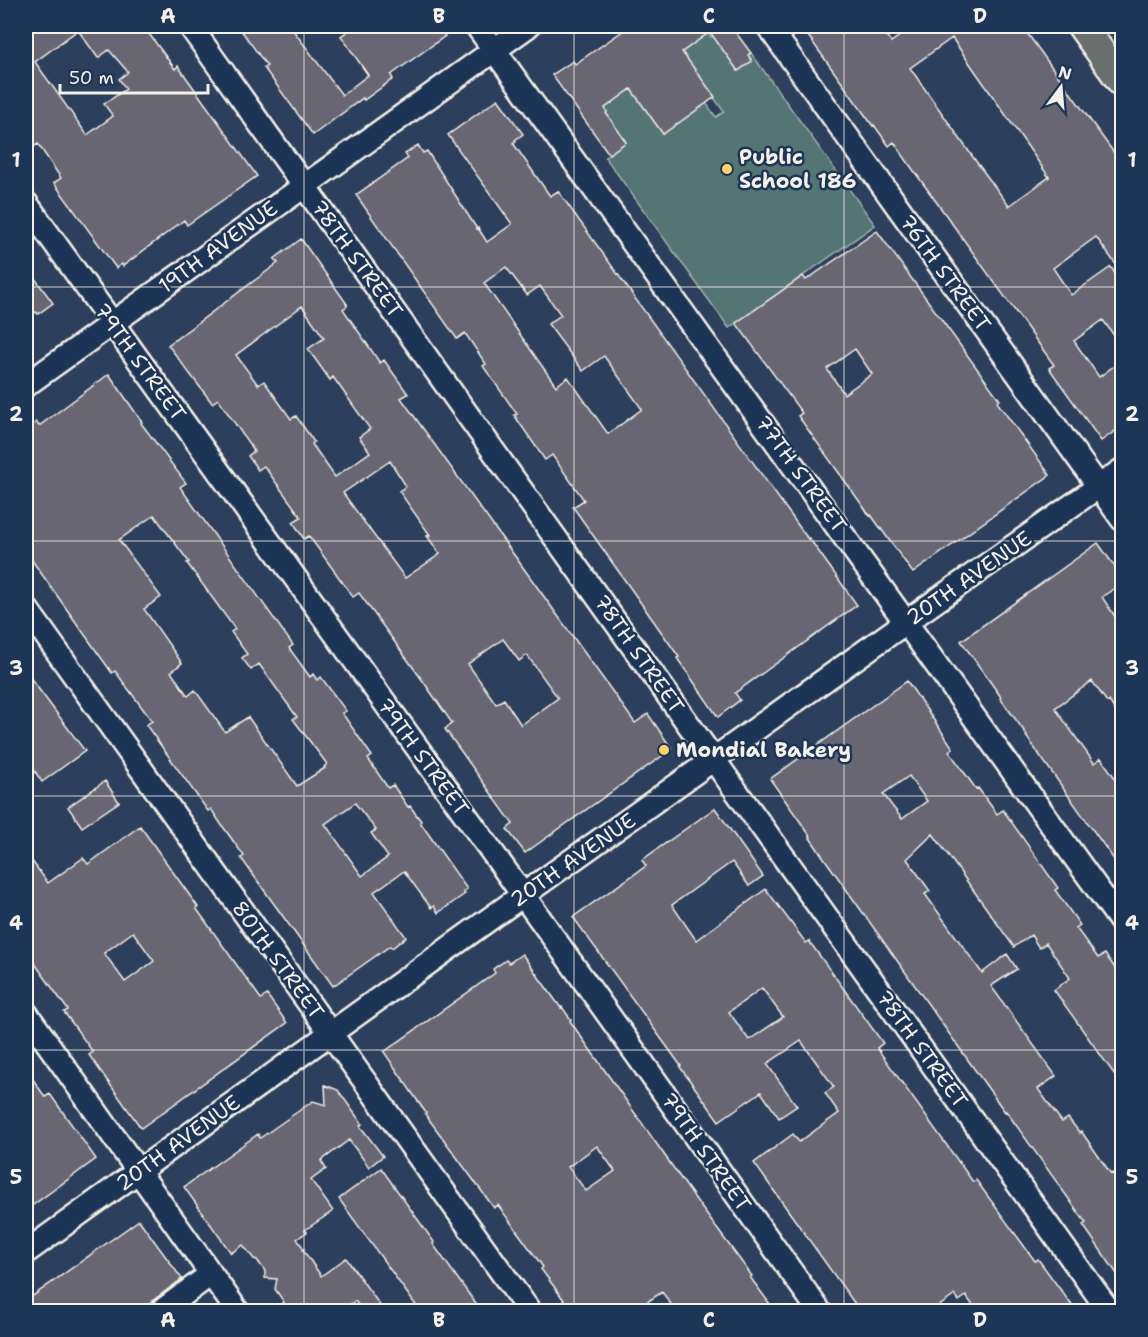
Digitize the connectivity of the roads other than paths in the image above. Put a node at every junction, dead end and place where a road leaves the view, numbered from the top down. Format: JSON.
{"nodes":[{"id":1,"x":190,"y":26,"type":"edge"},
{"id":2,"x":477,"y":26,"type":"edge"},
{"id":3,"x":528,"y":26,"type":"edge"},
{"id":4,"x":768,"y":26,"type":"edge"},
{"id":5,"x":1082,"y":26,"type":"edge"},
{"id":6,"x":495,"y":49,"type":"junction"},
{"id":7,"x":1122,"y":82,"type":"edge"},
{"id":8,"x":304,"y":185,"type":"junction"},
{"id":9,"x":26,"y":203,"type":"edge"},
{"id":10,"x":112,"y":323,"type":"junction"},
{"id":11,"x":26,"y":385,"type":"edge"},
{"id":12,"x":1122,"y":470,"type":"edge"},
{"id":13,"x":1099,"y":487,"type":"junction"},
{"id":14,"x":1122,"y":519,"type":"edge"},
{"id":15,"x":26,"y":608,"type":"edge"},
{"id":16,"x":907,"y":621,"type":"junction"},
{"id":17,"x":714,"y":760,"type":"junction"},
{"id":18,"x":523,"y":895,"type":"junction"},
{"id":19,"x":1122,"y":922,"type":"edge"},
{"id":20,"x":26,"y":1013,"type":"edge"},
{"id":21,"x":331,"y":1034,"type":"junction"},
{"id":22,"x":139,"y":1171,"type":"junction"},
{"id":23,"x":26,"y":1252,"type":"edge"},
{"id":24,"x":211,"y":1274,"type":"junction"},
{"id":25,"x":160,"y":1311,"type":"edge"},
{"id":26,"x":238,"y":1311,"type":"edge"},
{"id":27,"x":530,"y":1311,"type":"edge"},
{"id":28,"x":820,"y":1311,"type":"edge"},
{"id":29,"x":1110,"y":1311,"type":"edge"}],
"edges":[{"from":1,"to":8,"type":"street","name":"78TH STREET"},
{"from":2,"to":6,"type":"street","name":"77TH STREET"},
{"from":3,"to":6,"type":"street","name":"19TH AVENUE"},
{"from":4,"to":13,"type":"street","name":"76TH STREET"},
{"from":5,"to":7,"type":"main road"},
{"from":6,"to":8,"type":"street","name":"19TH AVENUE"},
{"from":6,"to":16,"type":"street","name":"77TH STREET"},
{"from":8,"to":10,"type":"street","name":"19TH AVENUE"},
{"from":8,"to":17,"type":"street","name":"78TH STREET"},
{"from":9,"to":10,"type":"street","name":"79TH STREET"},
{"from":10,"to":11,"type":"street","name":"19TH AVENUE"},
{"from":10,"to":18,"type":"street","name":"79TH STREET"},
{"from":12,"to":13,"type":"street","name":"20TH AVENUE"},
{"from":13,"to":14,"type":"street","name":"76TH STREET"},
{"from":13,"to":16,"type":"street","name":"20TH AVENUE"},
{"from":15,"to":21,"type":"street","name":"80TH STREET"},
{"from":16,"to":17,"type":"street","name":"20TH AVENUE"},
{"from":16,"to":19,"type":"street","name":"77TH STREET"},
{"from":17,"to":18,"type":"street","name":"20TH AVENUE"},
{"from":17,"to":29,"type":"street","name":"78TH STREET"},
{"from":18,"to":21,"type":"street","name":"20TH AVENUE"},
{"from":18,"to":28,"type":"street","name":"79TH STREET"},
{"from":20,"to":22,"type":"street"},
{"from":21,"to":22,"type":"street","name":"20TH AVENUE"},
{"from":21,"to":27,"type":"street","name":"80TH STREET"},
{"from":22,"to":23,"type":"street","name":"20TH AVENUE"},
{"from":22,"to":24,"type":"street"},
{"from":24,"to":25,"type":"street"},
{"from":24,"to":26,"type":"street"}]}
